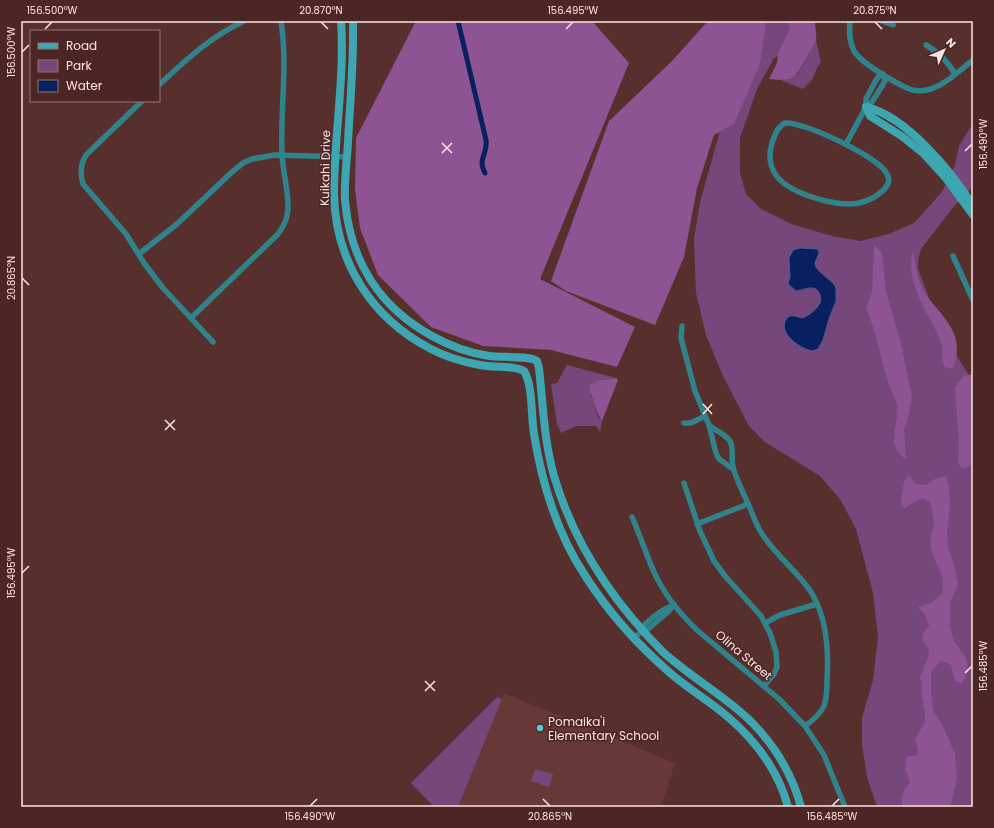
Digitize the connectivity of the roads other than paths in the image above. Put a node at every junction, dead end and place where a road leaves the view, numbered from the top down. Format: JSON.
{"nodes":[{"id":1,"x":244,"y":21,"type":"edge"},
{"id":2,"x":281,"y":21,"type":"edge"},
{"id":3,"x":341,"y":21,"type":"edge"},
{"id":4,"x":353,"y":21,"type":"edge"},
{"id":5,"x":850,"y":21,"type":"edge"},
{"id":6,"x":882,"y":21,"type":"edge"},
{"id":7,"x":893,"y":25,"type":"dead end"},
{"id":8,"x":926,"y":45,"type":"dead end"},
{"id":9,"x":973,"y":60,"type":"edge"},
{"id":10,"x":883,"y":74,"type":"junction"},
{"id":11,"x":955,"y":74,"type":"junction"},
{"id":12,"x":160,"y":84,"type":"edge"},
{"id":13,"x":141,"y":102,"type":"edge"},
{"id":14,"x":866,"y":107,"type":"junction"},
{"id":15,"x":846,"y":144,"type":"junction"},
{"id":16,"x":282,"y":155,"type":"junction"},
{"id":17,"x":336,"y":156,"type":"junction"},
{"id":18,"x":347,"y":157,"type":"junction"},
{"id":19,"x":973,"y":206,"type":"edge"},
{"id":20,"x":973,"y":215,"type":"edge"},
{"id":21,"x":139,"y":254,"type":"junction"},
{"id":22,"x":953,"y":256,"type":"dead end"},
{"id":23,"x":973,"y":300,"type":"edge"},
{"id":24,"x":191,"y":318,"type":"junction"},
{"id":25,"x":682,"y":326,"type":"dead end"},
{"id":26,"x":213,"y":342,"type":"dead end"},
{"id":27,"x":705,"y":416,"type":"junction"},
{"id":28,"x":684,"y":422,"type":"dead end"},
{"id":29,"x":709,"y":425,"type":"junction"},
{"id":30,"x":733,"y":469,"type":"junction"},
{"id":31,"x":684,"y":483,"type":"dead end"},
{"id":32,"x":748,"y":504,"type":"junction"},
{"id":33,"x":632,"y":517,"type":"dead end"},
{"id":34,"x":697,"y":524,"type":"junction"},
{"id":35,"x":817,"y":604,"type":"junction"},
{"id":36,"x":672,"y":605,"type":"junction"},
{"id":37,"x":765,"y":623,"type":"junction"},
{"id":38,"x":642,"y":630,"type":"junction"},
{"id":39,"x":633,"y":639,"type":"junction"},
{"id":40,"x":764,"y":686,"type":"junction"},
{"id":41,"x":805,"y":726,"type":"junction"},
{"id":42,"x":788,"y":807,"type":"edge"},
{"id":43,"x":800,"y":807,"type":"edge"},
{"id":44,"x":845,"y":807,"type":"edge"}],
"edges":[{"from":1,"to":12,"type":"street"},
{"from":2,"to":16,"type":"street"},
{"from":3,"to":17,"type":"main road","name":"Kuikahi Drive"},
{"from":4,"to":18,"type":"main road","name":"Kuikahi Drive"},
{"from":5,"to":10,"type":"street"},
{"from":6,"to":7,"type":"street"},
{"from":8,"to":11,"type":"street"},
{"from":9,"to":11,"type":"street"},
{"from":10,"to":11,"type":"street"},
{"from":10,"to":14,"type":"street"},
{"from":13,"to":21,"type":"street"},
{"from":14,"to":15,"type":"street"},
{"from":14,"to":19,"type":"main road"},
{"from":14,"to":20,"type":"main road"},
{"from":15,"to":15,"type":"street"},
{"from":16,"to":17,"type":"street"},
{"from":16,"to":21,"type":"street"},
{"from":16,"to":24,"type":"street"},
{"from":17,"to":18,"type":"street"},
{"from":17,"to":39,"type":"main road","name":"Kuikahi Drive"},
{"from":18,"to":38,"type":"main road","name":"Kuikahi Drive"},
{"from":21,"to":24,"type":"street"},
{"from":22,"to":23,"type":"street"},
{"from":24,"to":26,"type":"street"},
{"from":25,"to":27,"type":"street"},
{"from":27,"to":28,"type":"street"},
{"from":27,"to":29,"type":"street"},
{"from":29,"to":30,"type":"street"},
{"from":29,"to":30,"type":"street"},
{"from":30,"to":32,"type":"street"},
{"from":31,"to":34,"type":"street"},
{"from":32,"to":34,"type":"street"},
{"from":32,"to":35,"type":"street"},
{"from":33,"to":36,"type":"street","name":"Olina Street"},
{"from":34,"to":37,"type":"street"},
{"from":35,"to":37,"type":"street"},
{"from":35,"to":41,"type":"street"},
{"from":36,"to":38,"type":"street"},
{"from":36,"to":40,"type":"street","name":"Olina Street"},
{"from":37,"to":40,"type":"street"},
{"from":38,"to":39,"type":"street"},
{"from":38,"to":43,"type":"main road"},
{"from":39,"to":42,"type":"main road"},
{"from":40,"to":41,"type":"street","name":"Olina Street"},
{"from":41,"to":44,"type":"street","name":"Olina Street"}]}
